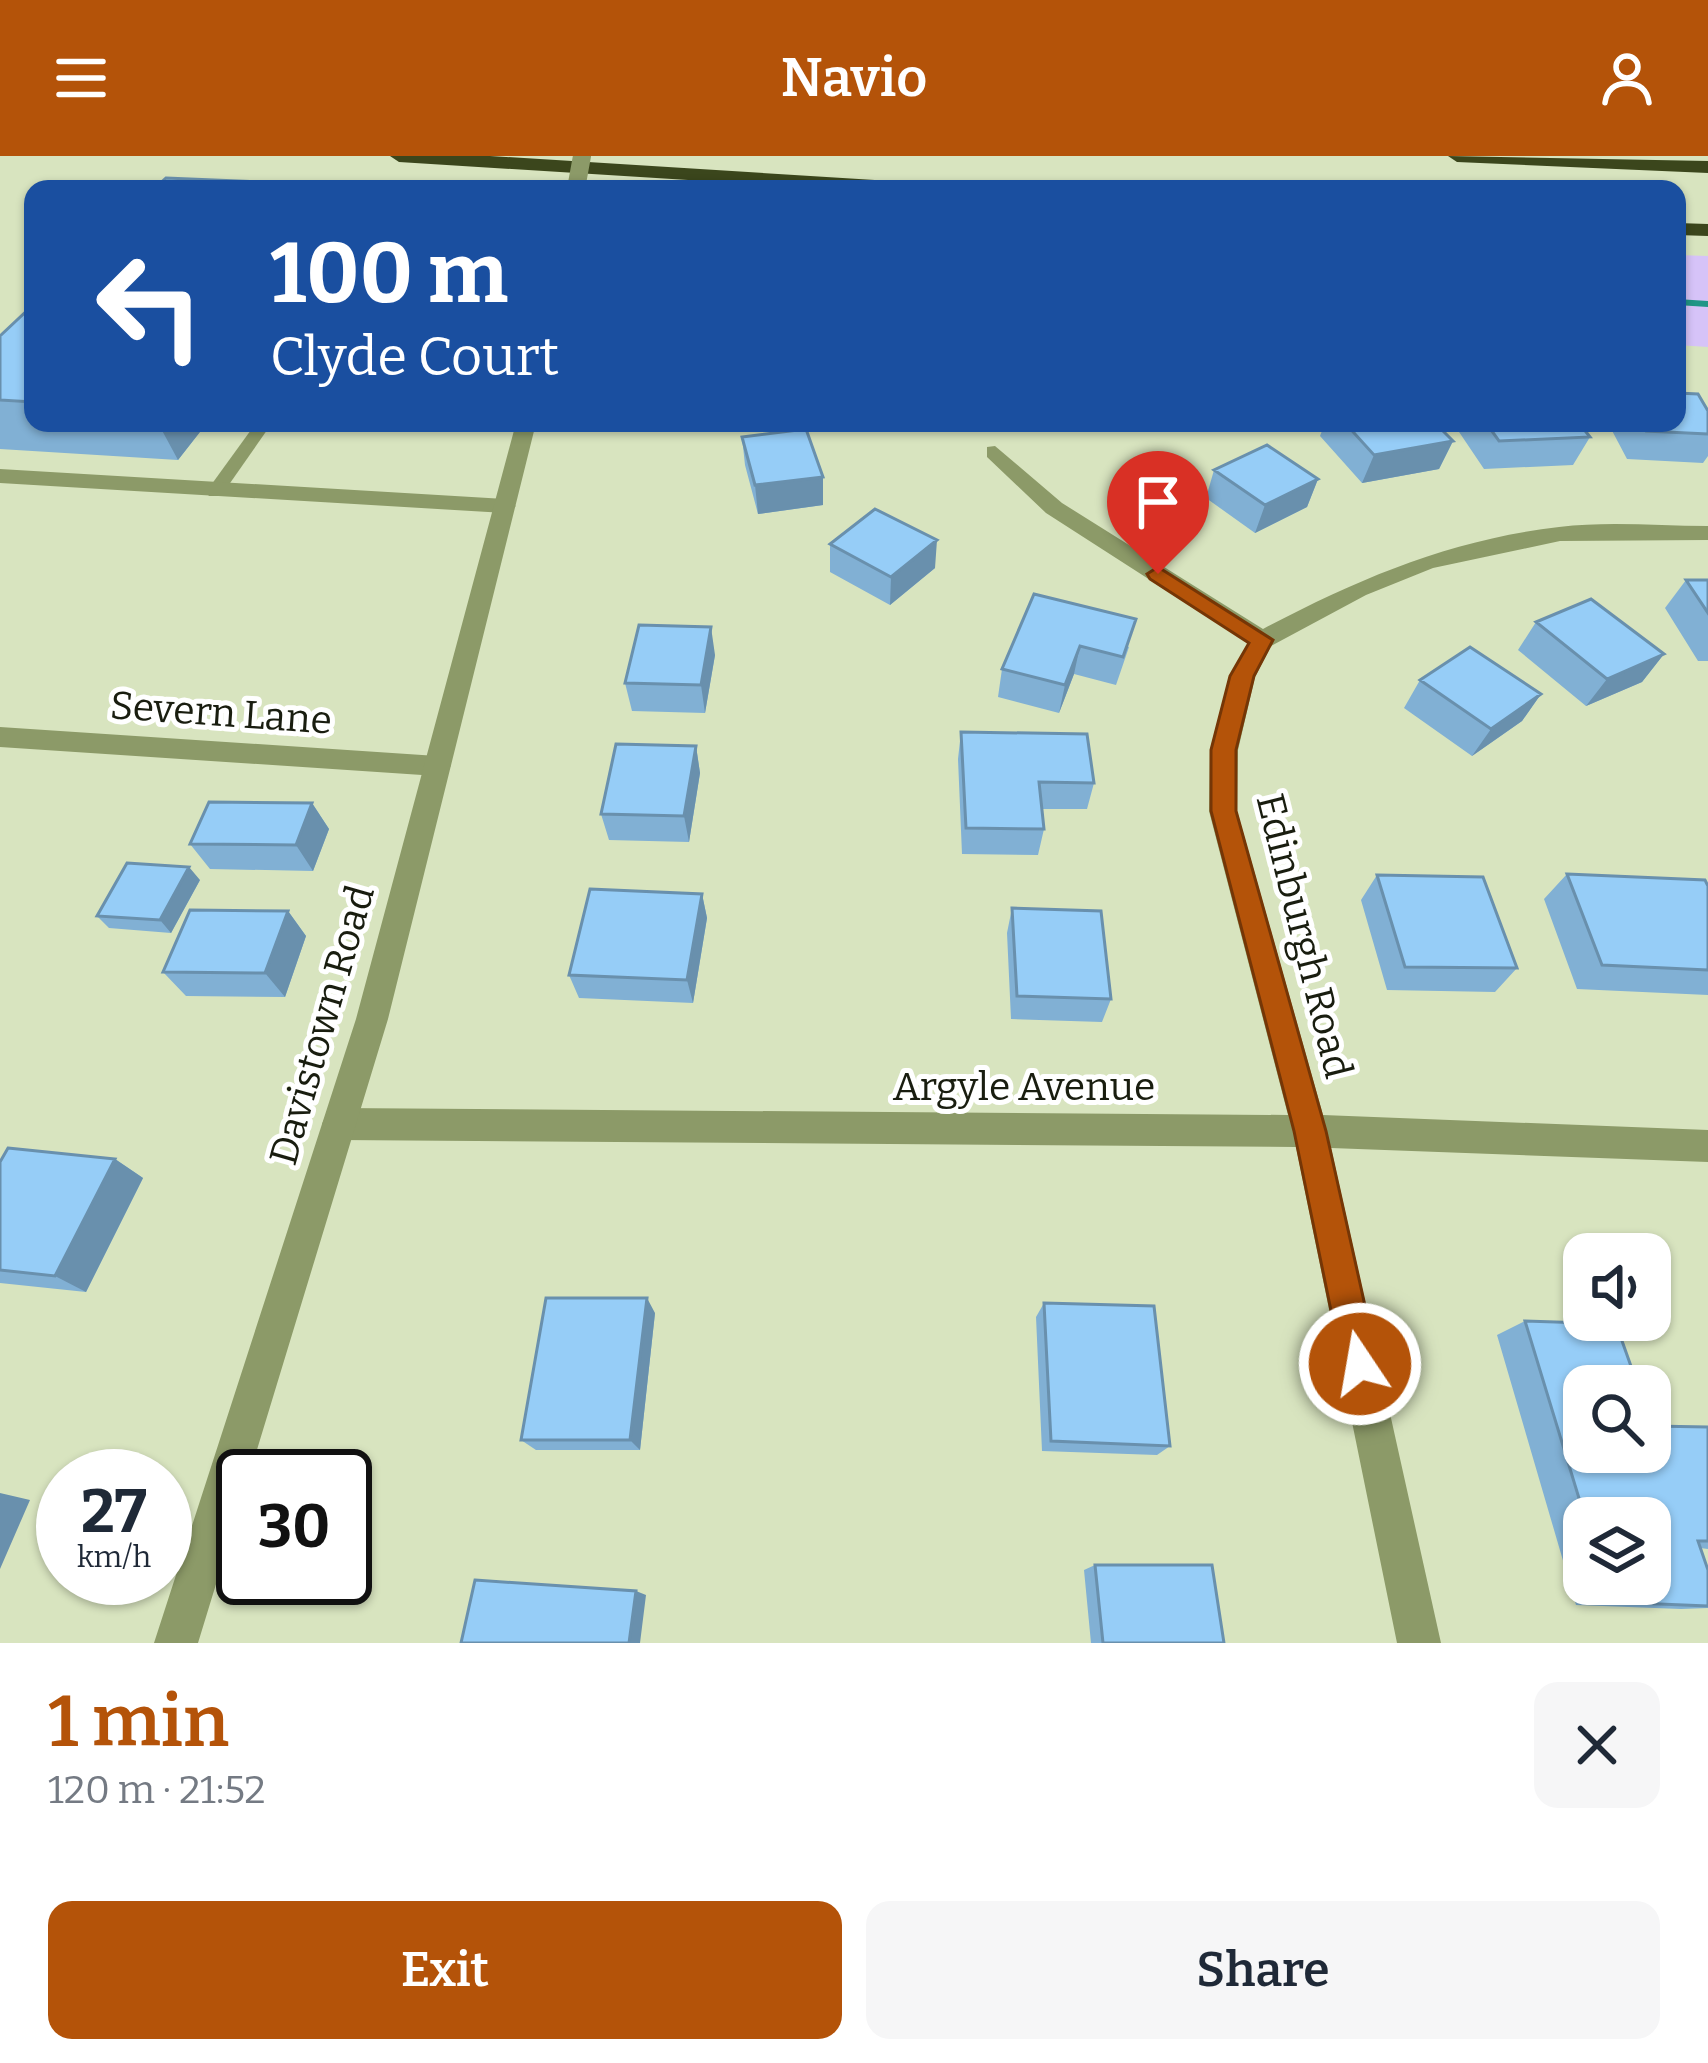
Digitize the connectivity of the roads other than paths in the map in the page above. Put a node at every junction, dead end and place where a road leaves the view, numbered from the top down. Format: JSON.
{"nodes":[{"id":1,"x":399,"y":156,"type":"edge"},
{"id":2,"x":1457,"y":156,"type":"edge"},
{"id":3,"x":1708,"y":167,"type":"edge"},
{"id":4,"x":780,"y":180,"type":"edge"},
{"id":5,"x":258,"y":432,"type":"edge"},
{"id":6,"x":524,"y":432,"type":"edge"},
{"id":7,"x":995,"y":452,"type":"dead end"},
{"id":8,"x":0,"y":476,"type":"edge"},
{"id":9,"x":215,"y":492,"type":"junction"},
{"id":10,"x":505,"y":506,"type":"junction"},
{"id":11,"x":1708,"y":533,"type":"edge"},
{"id":12,"x":1262,"y":640,"type":"junction"},
{"id":13,"x":0,"y":737,"type":"edge"},
{"id":14,"x":437,"y":766,"type":"junction"},
{"id":15,"x":339,"y":1124,"type":"junction"},
{"id":16,"x":1310,"y":1131,"type":"junction"},
{"id":17,"x":1708,"y":1146,"type":"edge"},
{"id":18,"x":176,"y":1643,"type":"edge"},
{"id":19,"x":1419,"y":1643,"type":"edge"}],
"edges":[{"from":1,"to":4,"type":"highway"},
{"from":2,"to":3,"type":"highway"},
{"from":5,"to":9,"type":"lane"},
{"from":6,"to":10,"type":"street","name":"Davistown Road"},
{"from":7,"to":12,"type":"street"},
{"from":8,"to":9,"type":"street"},
{"from":9,"to":10,"type":"street"},
{"from":10,"to":14,"type":"street","name":"Davistown Road"},
{"from":11,"to":12,"type":"street"},
{"from":12,"to":16,"type":"street","name":"Edinburgh Road"},
{"from":13,"to":14,"type":"street","name":"Severn Lane"},
{"from":14,"to":15,"type":"street","name":"Davistown Road"},
{"from":15,"to":16,"type":"street","name":"Argyle Avenue"},
{"from":15,"to":18,"type":"street","name":"Davistown Road"},
{"from":16,"to":17,"type":"street","name":"Argyle Avenue"},
{"from":16,"to":19,"type":"street","name":"Edinburgh Road"}]}
